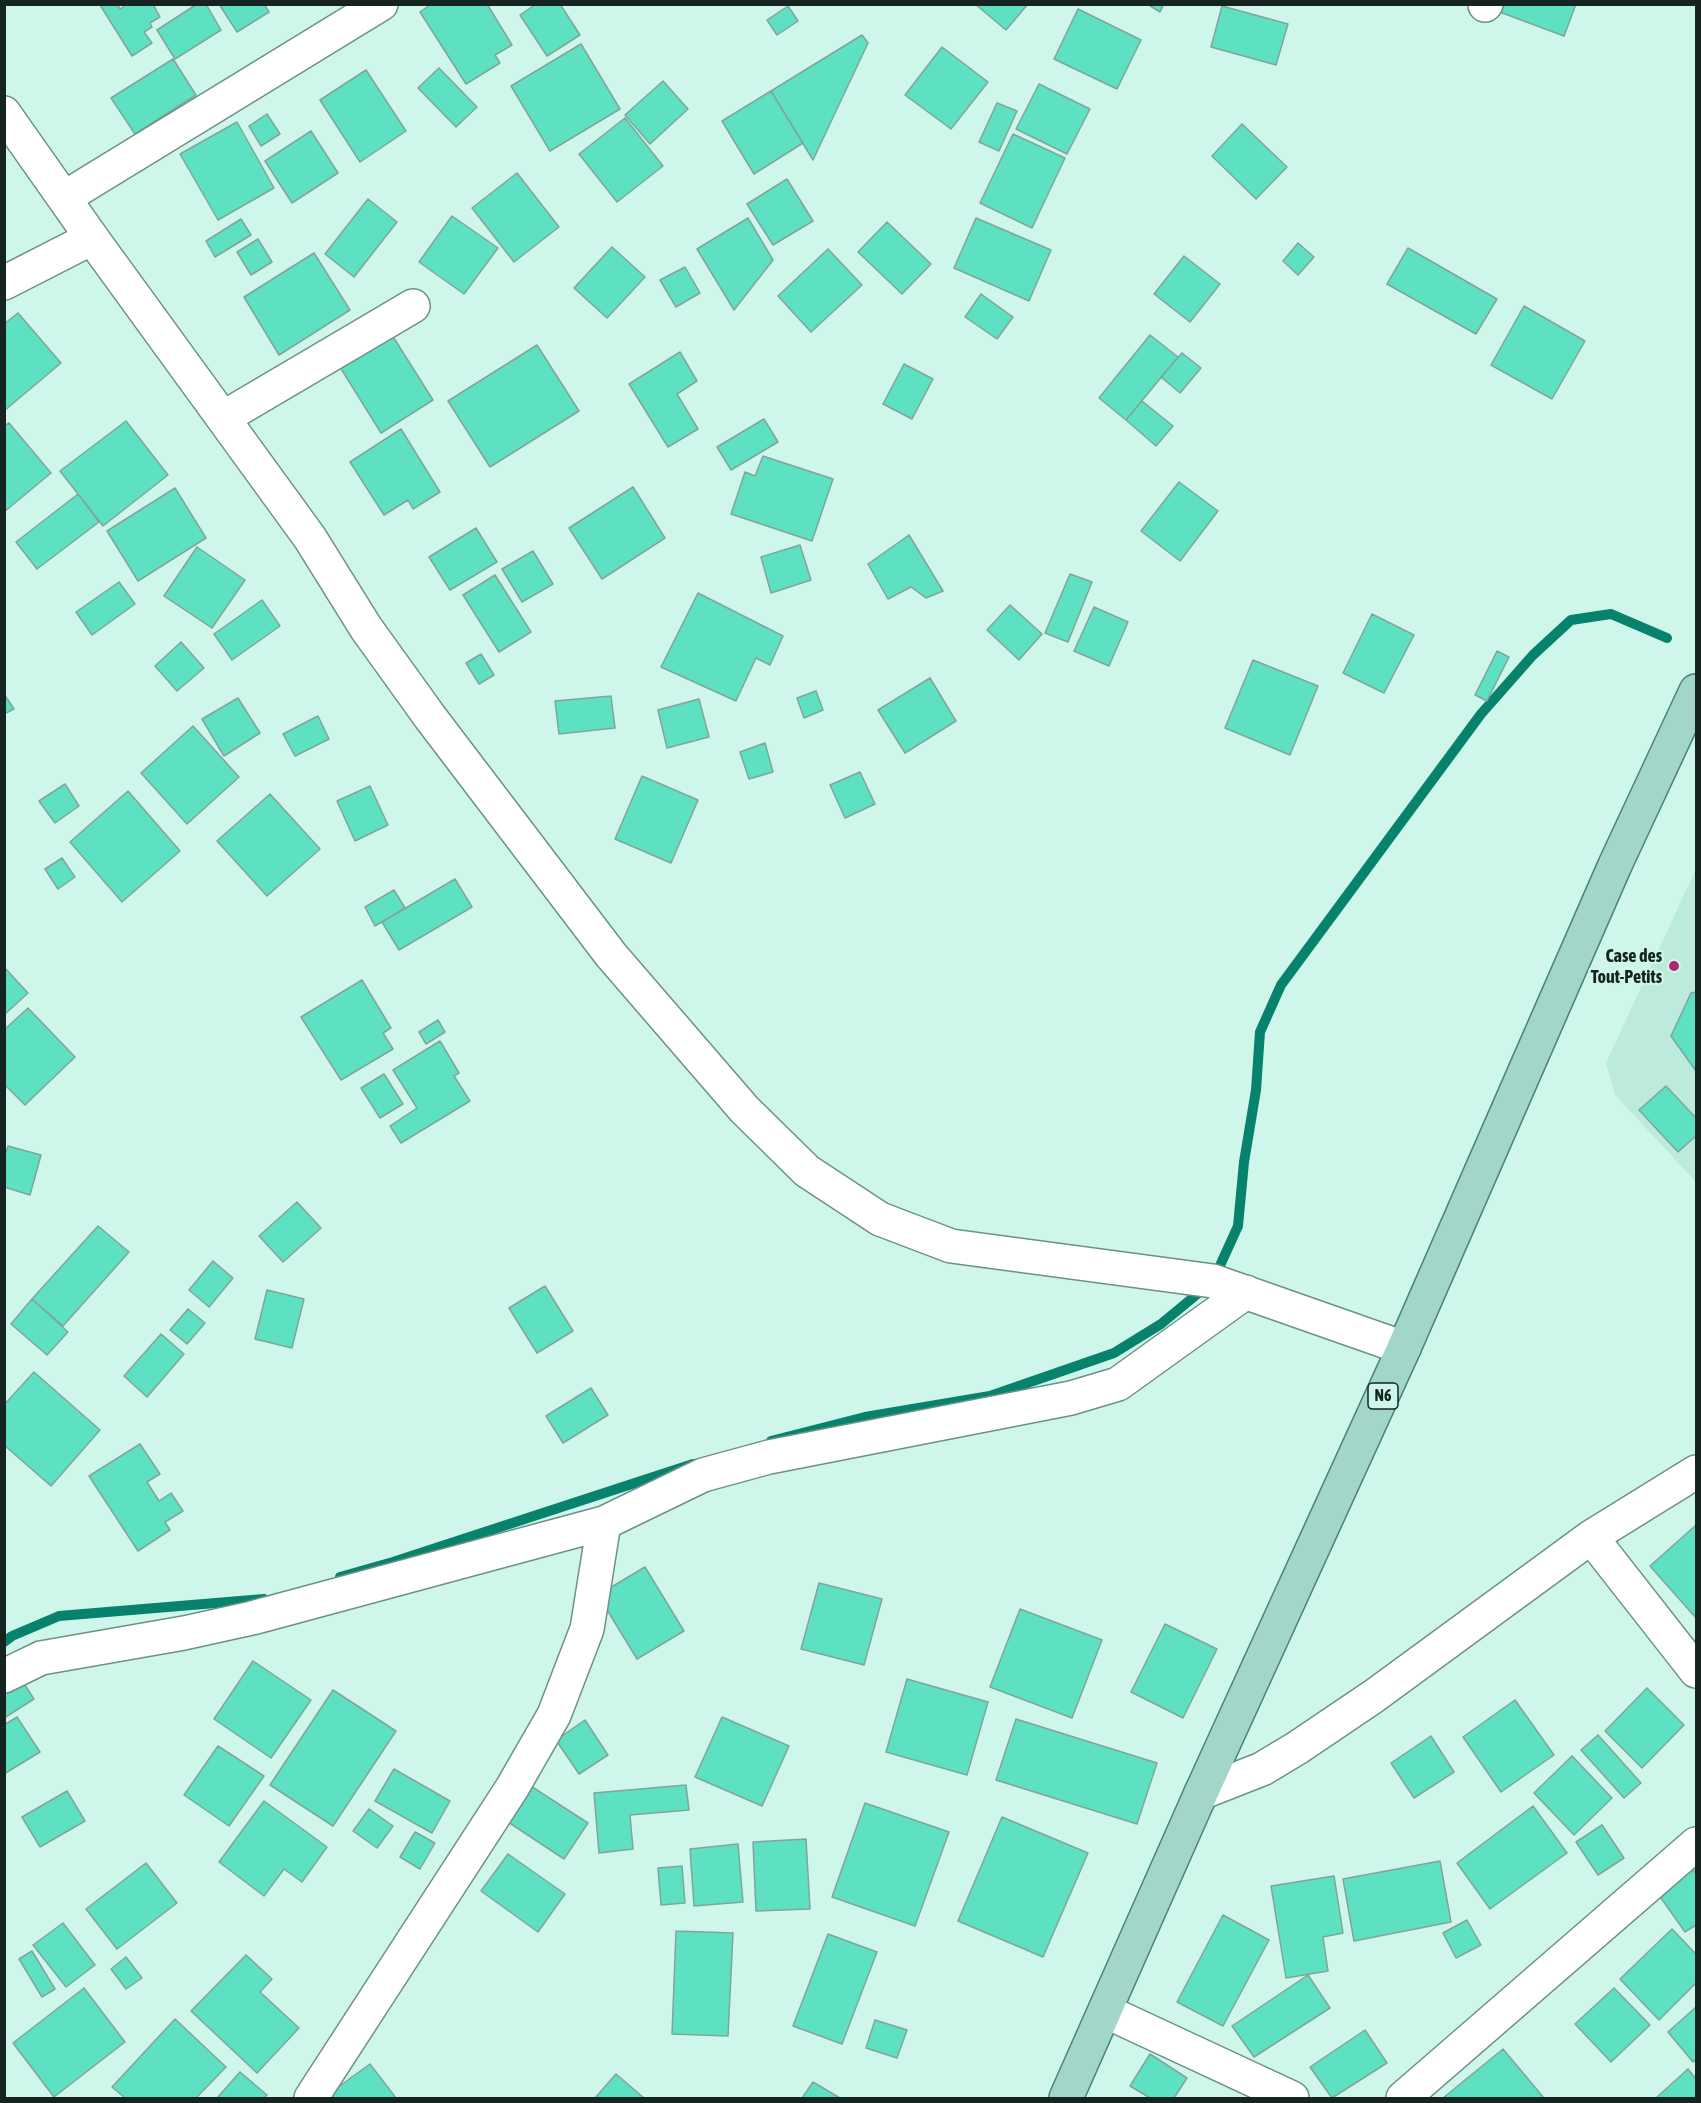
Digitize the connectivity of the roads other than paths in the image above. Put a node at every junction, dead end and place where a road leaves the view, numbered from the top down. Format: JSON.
{"nodes":[{"id":1,"x":381,"y":4,"type":"edge"},
{"id":2,"x":4,"y":113,"type":"edge"},
{"id":3,"x":64,"y":198,"type":"junction"},
{"id":4,"x":92,"y":238,"type":"junction"},
{"id":5,"x":4,"y":283,"type":"edge"},
{"id":6,"x":413,"y":306,"type":"dead end"},
{"id":7,"x":224,"y":418,"type":"junction"},
{"id":8,"x":1696,"y":691,"type":"edge"},
{"id":9,"x":1246,"y":1292,"type":"junction"},
{"id":10,"x":1404,"y":1348,"type":"junction"},
{"id":11,"x":1696,"y":1472,"type":"edge"},
{"id":12,"x":604,"y":1523,"type":"junction"},
{"id":13,"x":1591,"y":1537,"type":"junction"},
{"id":14,"x":1696,"y":1671,"type":"edge"},
{"id":15,"x":4,"y":1676,"type":"edge"},
{"id":16,"x":1201,"y":1793,"type":"junction"},
{"id":17,"x":1696,"y":1844,"type":"edge"},
{"id":18,"x":1105,"y":2011,"type":"junction"},
{"id":19,"x":311,"y":2098,"type":"edge"},
{"id":20,"x":1066,"y":2098,"type":"edge"},
{"id":21,"x":1292,"y":2098,"type":"edge"},
{"id":22,"x":1403,"y":2098,"type":"edge"}],
"edges":[{"from":1,"to":3,"type":"street"},
{"from":2,"to":3,"type":"street"},
{"from":3,"to":4,"type":"street"},
{"from":4,"to":5,"type":"street"},
{"from":4,"to":7,"type":"street"},
{"from":6,"to":7,"type":"street"},
{"from":7,"to":9,"type":"street"},
{"from":8,"to":10,"type":"main road","number":"N6"},
{"from":9,"to":10,"type":"street"},
{"from":9,"to":12,"type":"street"},
{"from":10,"to":16,"type":"main road","number":"N6"},
{"from":11,"to":13,"type":"street"},
{"from":12,"to":15,"type":"street"},
{"from":12,"to":19,"type":"street"},
{"from":13,"to":14,"type":"street"},
{"from":13,"to":16,"type":"street"},
{"from":16,"to":18,"type":"main road","number":"N6"},
{"from":17,"to":22,"type":"street"},
{"from":18,"to":20,"type":"main road","number":"N6"},
{"from":18,"to":21,"type":"street"}]}
